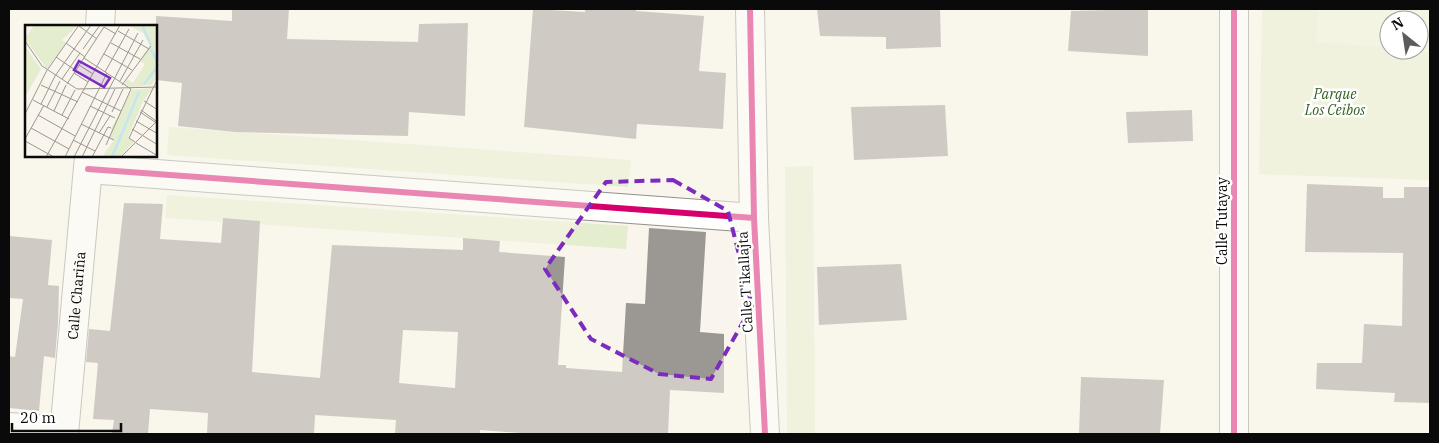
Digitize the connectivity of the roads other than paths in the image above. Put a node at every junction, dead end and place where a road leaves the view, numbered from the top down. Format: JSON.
{"nodes":[{"id":1,"x":101,"y":9,"type":"edge"},
{"id":2,"x":750,"y":9,"type":"edge"},
{"id":3,"x":1234,"y":9,"type":"edge"},
{"id":4,"x":100,"y":25,"type":"edge"},
{"id":5,"x":89,"y":163,"type":"edge"},
{"id":6,"x":754,"y":218,"type":"junction"},
{"id":7,"x":9,"y":427,"type":"edge"},
{"id":8,"x":64,"y":432,"type":"edge"},
{"id":9,"x":765,"y":434,"type":"edge"},
{"id":10,"x":1234,"y":434,"type":"edge"}],
"edges":[{"from":1,"to":4,"type":"street"},
{"from":2,"to":6,"type":"street","name":"Calle T'ikallajta"},
{"from":3,"to":10,"type":"street","name":"Calle Tutayay"},
{"from":5,"to":6,"type":"street"},
{"from":5,"to":8,"type":"street","name":"Calle Chariña"},
{"from":6,"to":9,"type":"street","name":"Calle T'ikallajta"},
{"from":7,"to":8,"type":"street"}]}
